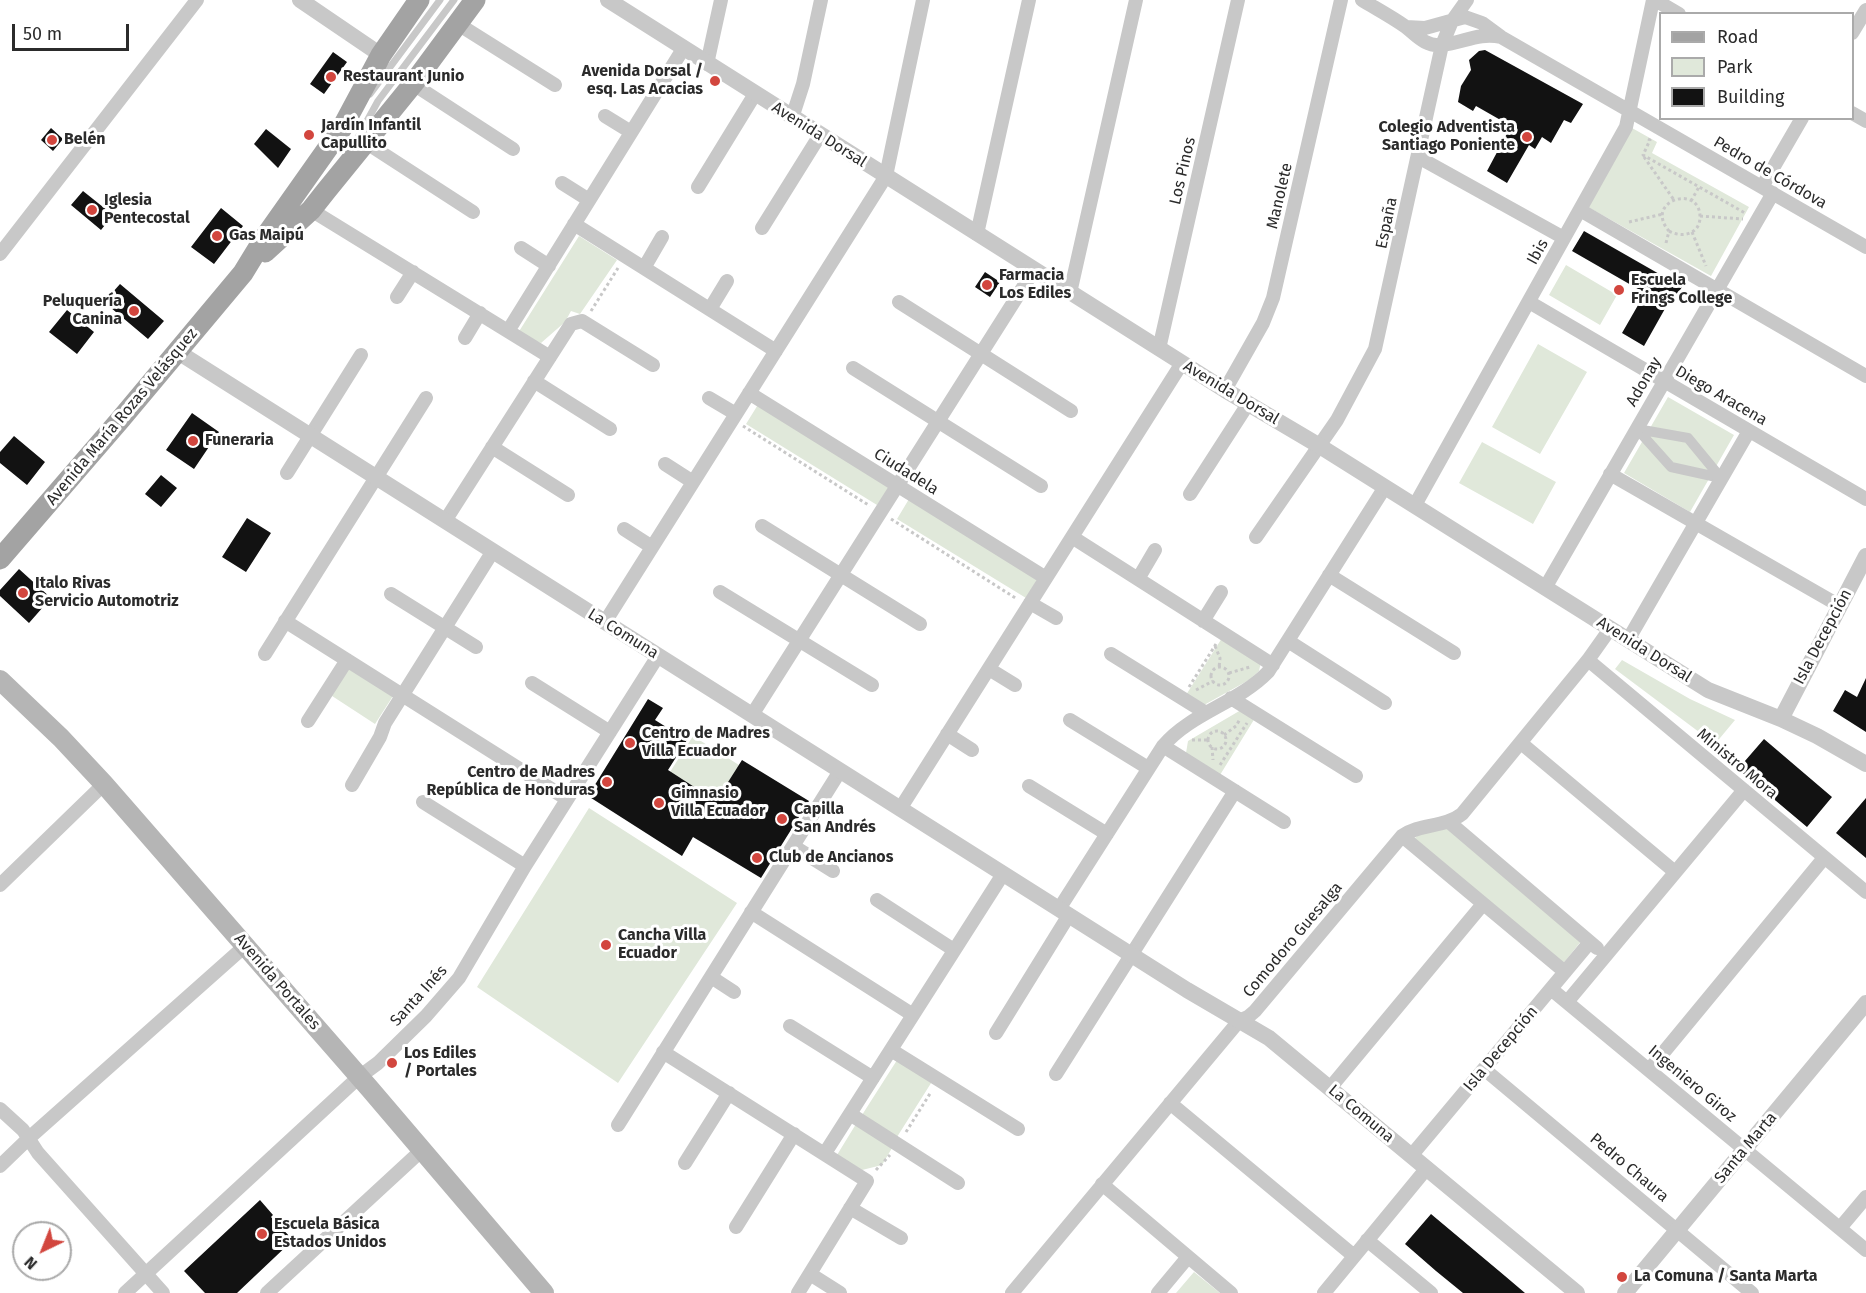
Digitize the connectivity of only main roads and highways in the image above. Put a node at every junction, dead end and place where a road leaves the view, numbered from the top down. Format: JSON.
{"nodes":[{"id":1,"x":419,"y":0,"type":"edge"},
{"id":2,"x":475,"y":0,"type":"edge"},
{"id":3,"x":243,"y":273,"type":"junction"},
{"id":4,"x":0,"y":559,"type":"edge"},
{"id":5,"x":0,"y":680,"type":"edge"},
{"id":6,"x":544,"y":1293,"type":"edge"}],
"edges":[{"from":1,"to":3,"type":"main road","name":"Avenida María Rozas Velásquez"},
{"from":2,"to":3,"type":"main road","name":"Avenida María Rozas Velásquez"},
{"from":3,"to":4,"type":"main road","name":"Avenida María Rozas Velásquez"},
{"from":5,"to":6,"type":"main road","name":"Avenida Portales"}]}
